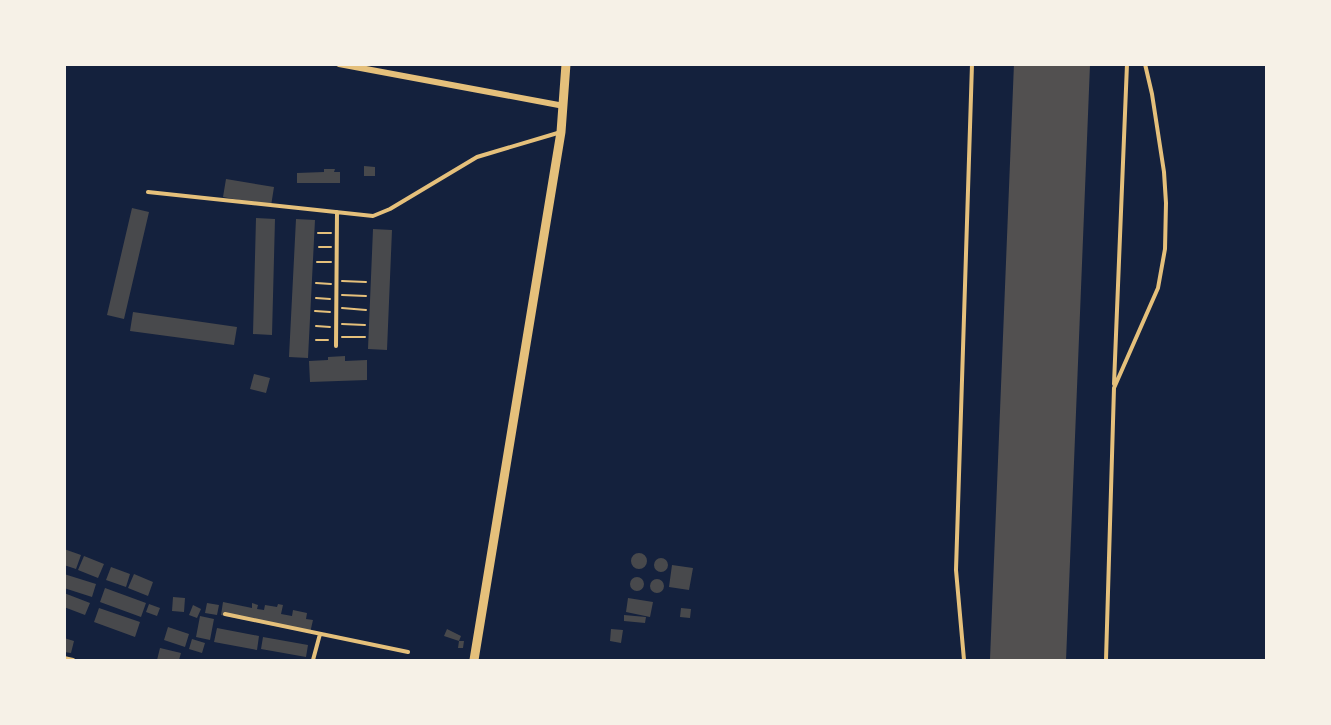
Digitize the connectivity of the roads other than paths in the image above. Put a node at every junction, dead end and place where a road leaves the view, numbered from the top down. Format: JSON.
{"nodes":[{"id":1,"x":339,"y":64,"type":"edge"},
{"id":2,"x":566,"y":64,"type":"edge"},
{"id":3,"x":972,"y":64,"type":"edge"},
{"id":4,"x":1127,"y":64,"type":"edge"},
{"id":5,"x":1146,"y":64,"type":"edge"},
{"id":6,"x":564,"y":106,"type":"junction"},
{"id":7,"x":561,"y":132,"type":"junction"},
{"id":8,"x":148,"y":192,"type":"dead end"},
{"id":9,"x":337,"y":212,"type":"junction"},
{"id":10,"x":336,"y":341,"type":"road end"},
{"id":11,"x":1114,"y":388,"type":"junction"},
{"id":12,"x":225,"y":615,"type":"dead end"},
{"id":13,"x":320,"y":634,"type":"junction"},
{"id":14,"x":408,"y":651,"type":"dead end"},
{"id":15,"x":64,"y":658,"type":"edge"},
{"id":16,"x":73,"y":660,"type":"edge"},
{"id":17,"x":313,"y":660,"type":"edge"},
{"id":18,"x":474,"y":660,"type":"edge"},
{"id":19,"x":964,"y":660,"type":"edge"},
{"id":20,"x":1106,"y":660,"type":"edge"}],
"edges":[{"from":1,"to":6,"type":"street"},
{"from":2,"to":6,"type":"street"},
{"from":3,"to":19,"type":"lane"},
{"from":4,"to":11,"type":"lane"},
{"from":5,"to":11,"type":"lane"},
{"from":6,"to":7,"type":"street"},
{"from":7,"to":9,"type":"lane"},
{"from":7,"to":18,"type":"street"},
{"from":8,"to":9,"type":"lane"},
{"from":9,"to":10,"type":"lane"},
{"from":11,"to":20,"type":"lane"},
{"from":12,"to":13,"type":"lane"},
{"from":13,"to":14,"type":"lane"},
{"from":13,"to":17,"type":"lane"},
{"from":15,"to":16,"type":"lane"}]}
